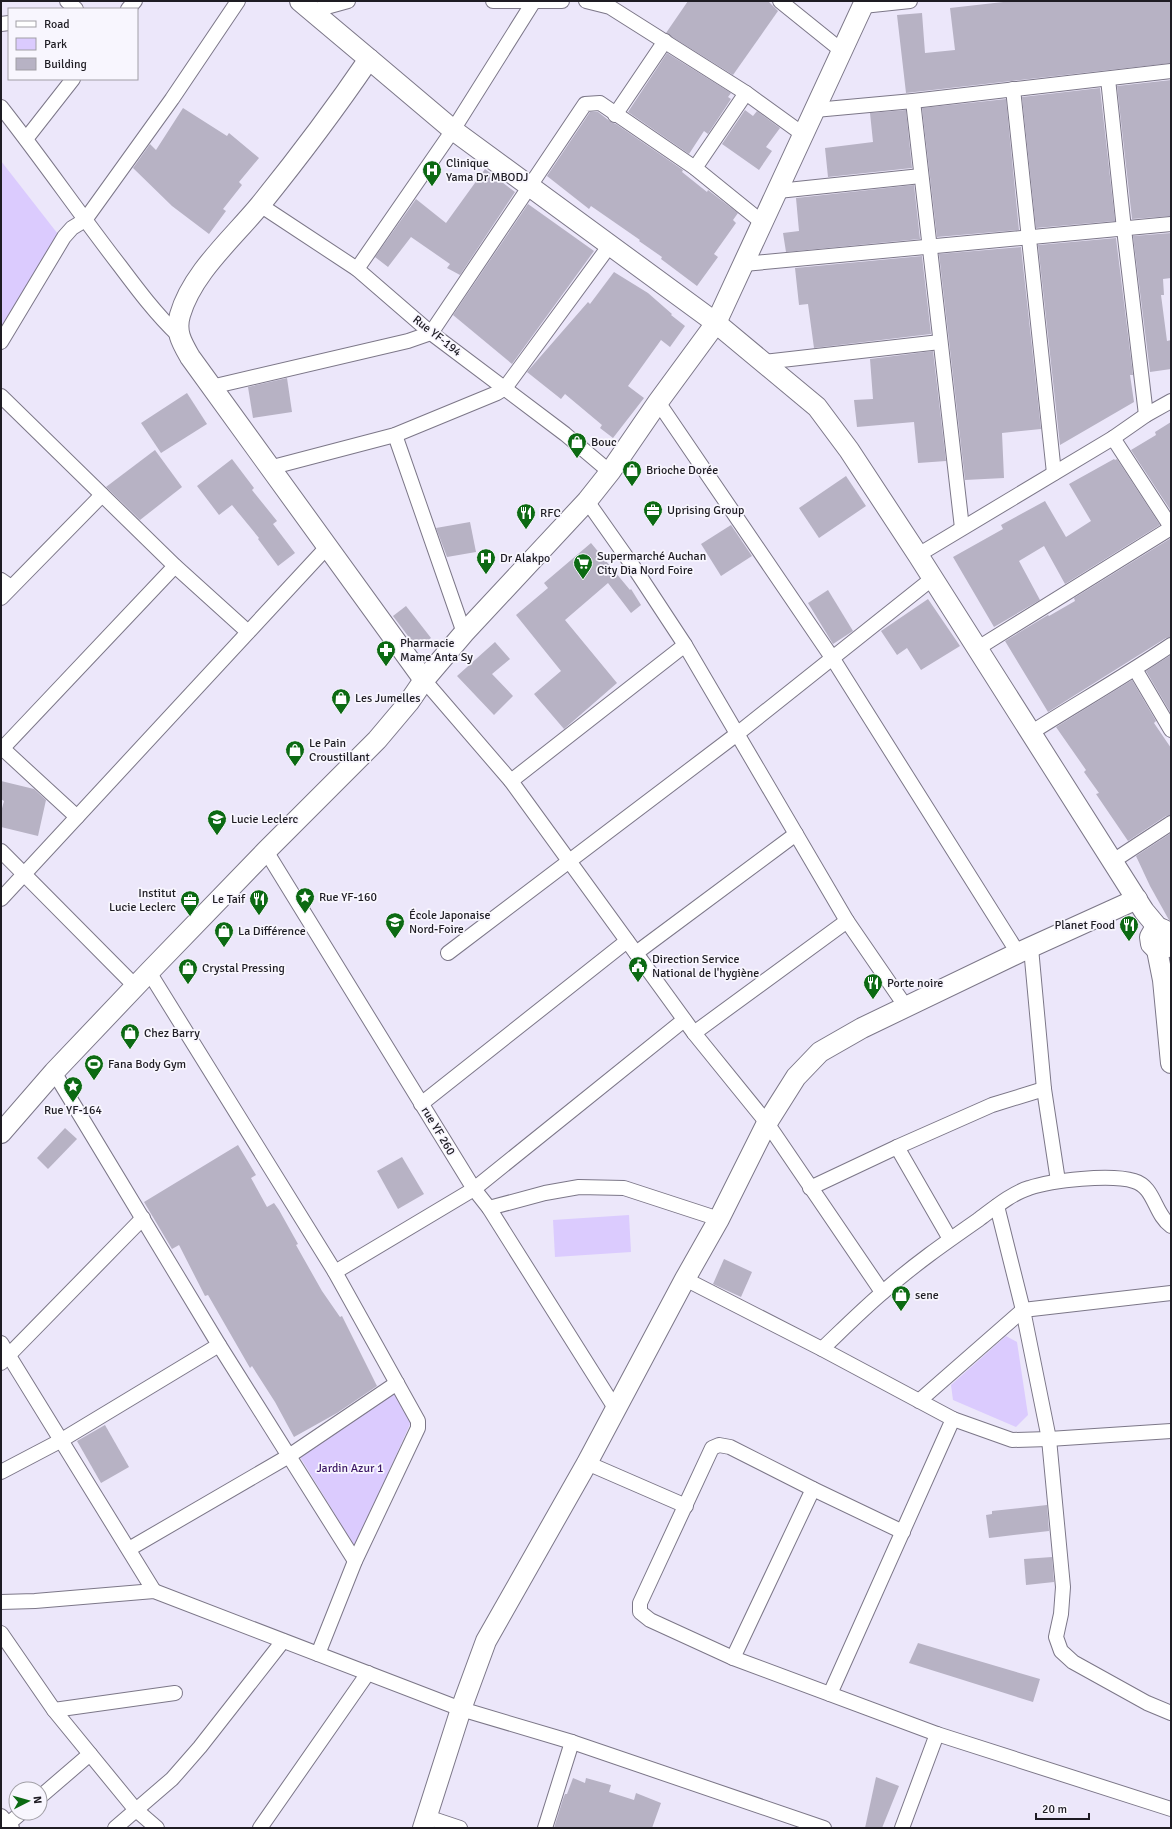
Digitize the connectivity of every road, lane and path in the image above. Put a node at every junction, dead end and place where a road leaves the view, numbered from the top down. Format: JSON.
{"nodes":[{"id":1,"x":67,"y":1,"type":"edge"},
{"id":2,"x":238,"y":1,"type":"edge"},
{"id":3,"x":348,"y":1,"type":"edge"},
{"id":4,"x":493,"y":1,"type":"edge"},
{"id":5,"x":534,"y":1,"type":"edge"},
{"id":6,"x":562,"y":1,"type":"edge"},
{"id":7,"x":586,"y":1,"type":"edge"},
{"id":8,"x":781,"y":1,"type":"edge"},
{"id":9,"x":910,"y":1,"type":"edge"},
{"id":10,"x":864,"y":4,"type":"edge"},
{"id":11,"x":306,"y":6,"type":"edge"},
{"id":12,"x":75,"y":8,"type":"edge"},
{"id":13,"x":665,"y":41,"type":"junction"},
{"id":14,"x":842,"y":52,"type":"junction"},
{"id":15,"x":369,"y":59,"type":"junction"},
{"id":16,"x":1171,"y":71,"type":"edge"},
{"id":17,"x":1108,"y":79,"type":"junction"},
{"id":18,"x":72,"y":80,"type":"edge"},
{"id":19,"x":1013,"y":89,"type":"junction"},
{"id":20,"x":746,"y":93,"type":"junction"},
{"id":21,"x":913,"y":101,"type":"junction"},
{"id":22,"x":1,"y":107,"type":"edge"},
{"id":23,"x":815,"y":110,"type":"junction"},
{"id":24,"x":615,"y":114,"type":"junction"},
{"id":25,"x":453,"y":130,"type":"junction"},
{"id":26,"x":804,"y":134,"type":"junction"},
{"id":27,"x":26,"y":139,"type":"junction"},
{"id":28,"x":695,"y":168,"type":"junction"},
{"id":29,"x":921,"y":176,"type":"junction"},
{"id":30,"x":528,"y":187,"type":"junction"},
{"id":31,"x":778,"y":191,"type":"junction"},
{"id":32,"x":260,"y":205,"type":"junction"},
{"id":33,"x":85,"y":220,"type":"junction"},
{"id":34,"x":763,"y":223,"type":"junction"},
{"id":35,"x":1171,"y":224,"type":"edge"},
{"id":36,"x":1124,"y":229,"type":"junction"},
{"id":37,"x":1028,"y":238,"type":"junction"},
{"id":38,"x":610,"y":245,"type":"junction"},
{"id":39,"x":929,"y":247,"type":"junction"},
{"id":40,"x":744,"y":264,"type":"junction"},
{"id":41,"x":357,"y":269,"type":"junction"},
{"id":42,"x":716,"y":323,"type":"junction"},
{"id":43,"x":431,"y":333,"type":"junction"},
{"id":44,"x":178,"y":335,"type":"junction"},
{"id":45,"x":1,"y":342,"type":"edge"},
{"id":46,"x":940,"y":342,"type":"junction"},
{"id":47,"x":764,"y":362,"type":"junction"},
{"id":48,"x":211,"y":387,"type":"junction"},
{"id":49,"x":505,"y":388,"type":"junction"},
{"id":50,"x":1,"y":396,"type":"edge"},
{"id":51,"x":1171,"y":401,"type":"edge"},
{"id":52,"x":658,"y":402,"type":"junction"},
{"id":53,"x":1146,"y":415,"type":"junction"},
{"id":54,"x":395,"y":435,"type":"junction"},
{"id":55,"x":1113,"y":438,"type":"junction"},
{"id":56,"x":269,"y":468,"type":"junction"},
{"id":57,"x":610,"y":472,"type":"junction"},
{"id":58,"x":1054,"y":474,"type":"junction"},
{"id":59,"x":102,"y":495,"type":"junction"},
{"id":60,"x":586,"y":501,"type":"junction"},
{"id":61,"x":1171,"y":527,"type":"edge"},
{"id":62,"x":962,"y":528,"type":"junction"},
{"id":63,"x":328,"y":546,"type":"junction"},
{"id":64,"x":918,"y":555,"type":"junction"},
{"id":65,"x":175,"y":566,"type":"junction"},
{"id":66,"x":933,"y":578,"type":"junction"},
{"id":67,"x":6,"y":583,"type":"edge"},
{"id":68,"x":1,"y":598,"type":"edge"},
{"id":69,"x":248,"y":632,"type":"junction"},
{"id":70,"x":464,"y":633,"type":"junction"},
{"id":71,"x":685,"y":645,"type":"junction"},
{"id":72,"x":1171,"y":645,"type":"edge"},
{"id":73,"x":978,"y":648,"type":"junction"},
{"id":74,"x":833,"y":659,"type":"junction"},
{"id":75,"x":1135,"y":669,"type":"junction"},
{"id":76,"x":424,"y":680,"type":"junction"},
{"id":77,"x":1171,"y":730,"type":"edge"},
{"id":78,"x":1032,"y":732,"type":"junction"},
{"id":79,"x":738,"y":734,"type":"junction"},
{"id":80,"x":2,"y":749,"type":"edge"},
{"id":81,"x":511,"y":780,"type":"junction"},
{"id":82,"x":77,"y":817,"type":"junction"},
{"id":83,"x":1171,"y":823,"type":"edge"},
{"id":84,"x":796,"y":834,"type":"junction"},
{"id":85,"x":1,"y":851,"type":"edge"},
{"id":86,"x":266,"y":851,"type":"junction"},
{"id":87,"x":569,"y":861,"type":"junction"},
{"id":88,"x":1112,"y":861,"type":"junction"},
{"id":89,"x":24,"y":873,"type":"junction"},
{"id":90,"x":1,"y":899,"type":"edge"},
{"id":91,"x":1140,"y":905,"type":"junction"},
{"id":92,"x":847,"y":921,"type":"junction"},
{"id":93,"x":1164,"y":938,"type":"edge"},
{"id":94,"x":627,"y":941,"type":"junction"},
{"id":95,"x":1024,"y":950,"type":"junction"},
{"id":96,"x":448,"y":953,"type":"dead end"},
{"id":97,"x":636,"y":953,"type":"junction"},
{"id":98,"x":149,"y":972,"type":"junction"},
{"id":99,"x":136,"y":987,"type":"junction"},
{"id":100,"x":906,"y":1007,"type":"junction"},
{"id":101,"x":684,"y":1020,"type":"junction"},
{"id":102,"x":694,"y":1033,"type":"junction"},
{"id":103,"x":1171,"y":1063,"type":"edge"},
{"id":104,"x":54,"y":1072,"type":"junction"},
{"id":105,"x":1044,"y":1089,"type":"junction"},
{"id":106,"x":421,"y":1104,"type":"junction"},
{"id":107,"x":4,"y":1123,"type":"edge"},
{"id":108,"x":767,"y":1123,"type":"junction"},
{"id":109,"x":897,"y":1147,"type":"junction"},
{"id":110,"x":1058,"y":1181,"type":"junction"},
{"id":111,"x":810,"y":1188,"type":"junction"},
{"id":112,"x":474,"y":1189,"type":"junction"},
{"id":113,"x":997,"y":1206,"type":"junction"},
{"id":114,"x":489,"y":1208,"type":"junction"},
{"id":115,"x":143,"y":1218,"type":"junction"},
{"id":116,"x":720,"y":1219,"type":"junction"},
{"id":117,"x":1171,"y":1226,"type":"edge"},
{"id":118,"x":950,"y":1239,"type":"junction"},
{"id":119,"x":335,"y":1272,"type":"junction"},
{"id":120,"x":685,"y":1279,"type":"junction"},
{"id":121,"x":882,"y":1292,"type":"junction"},
{"id":122,"x":1171,"y":1293,"type":"edge"},
{"id":123,"x":1024,"y":1310,"type":"junction"},
{"id":124,"x":1,"y":1343,"type":"edge"},
{"id":125,"x":219,"y":1345,"type":"junction"},
{"id":126,"x":822,"y":1349,"type":"junction"},
{"id":127,"x":5,"y":1359,"type":"edge"},
{"id":128,"x":397,"y":1383,"type":"junction"},
{"id":129,"x":919,"y":1401,"type":"junction"},
{"id":130,"x":616,"y":1408,"type":"junction"},
{"id":131,"x":953,"y":1419,"type":"junction"},
{"id":132,"x":1171,"y":1431,"type":"edge"},
{"id":133,"x":1049,"y":1439,"type":"junction"},
{"id":134,"x":60,"y":1440,"type":"junction"},
{"id":135,"x":289,"y":1456,"type":"junction"},
{"id":136,"x":588,"y":1463,"type":"junction"},
{"id":137,"x":1,"y":1472,"type":"edge"},
{"id":138,"x":813,"y":1489,"type":"junction"},
{"id":139,"x":686,"y":1506,"type":"junction"},
{"id":140,"x":903,"y":1532,"type":"junction"},
{"id":141,"x":129,"y":1550,"type":"junction"},
{"id":142,"x":356,"y":1561,"type":"junction"},
{"id":143,"x":154,"y":1592,"type":"junction"},
{"id":144,"x":2,"y":1600,"type":"edge"},
{"id":145,"x":1,"y":1633,"type":"edge"},
{"id":146,"x":283,"y":1641,"type":"junction"},
{"id":147,"x":318,"y":1654,"type":"junction"},
{"id":148,"x":733,"y":1658,"type":"junction"},
{"id":149,"x":368,"y":1673,"type":"junction"},
{"id":150,"x":175,"y":1693,"type":"dead end"},
{"id":151,"x":830,"y":1694,"type":"junction"},
{"id":152,"x":461,"y":1709,"type":"junction"},
{"id":153,"x":54,"y":1710,"type":"junction"},
{"id":154,"x":1171,"y":1713,"type":"edge"},
{"id":155,"x":937,"y":1734,"type":"junction"},
{"id":156,"x":572,"y":1742,"type":"junction"},
{"id":157,"x":90,"y":1754,"type":"junction"},
{"id":158,"x":48,"y":1790,"type":"edge"},
{"id":159,"x":135,"y":1809,"type":"junction"},
{"id":160,"x":1171,"y":1809,"type":"edge"},
{"id":161,"x":425,"y":1823,"type":"edge"},
{"id":162,"x":115,"y":1828,"type":"edge"},
{"id":163,"x":157,"y":1828,"type":"edge"},
{"id":164,"x":260,"y":1828,"type":"edge"},
{"id":165,"x":460,"y":1828,"type":"edge"},
{"id":166,"x":545,"y":1828,"type":"edge"},
{"id":167,"x":824,"y":1828,"type":"edge"},
{"id":168,"x":902,"y":1828,"type":"edge"}],
"edges":[{"from":1,"to":12,"type":"street"},
{"from":2,"to":33,"type":"street"},
{"from":3,"to":11,"type":"street"},
{"from":4,"to":5,"type":"street"},
{"from":5,"to":6,"type":"street"},
{"from":5,"to":25,"type":"street"},
{"from":7,"to":13,"type":"street"},
{"from":8,"to":14,"type":"street"},
{"from":9,"to":10,"type":"street"},
{"from":10,"to":14,"type":"street"},
{"from":11,"to":15,"type":"street"},
{"from":13,"to":20,"type":"street"},
{"from":13,"to":24,"type":"street"},
{"from":14,"to":23,"type":"street"},
{"from":15,"to":25,"type":"street"},
{"from":15,"to":32,"type":"street"},
{"from":16,"to":17,"type":"street"},
{"from":17,"to":19,"type":"street"},
{"from":17,"to":36,"type":"street"},
{"from":18,"to":27,"type":"street"},
{"from":19,"to":21,"type":"street"},
{"from":19,"to":37,"type":"street"},
{"from":20,"to":26,"type":"street"},
{"from":20,"to":28,"type":"street"},
{"from":21,"to":23,"type":"street"},
{"from":21,"to":29,"type":"street"},
{"from":22,"to":27,"type":"street"},
{"from":23,"to":26,"type":"street"},
{"from":24,"to":28,"type":"street"},
{"from":24,"to":30,"type":"street"},
{"from":25,"to":30,"type":"street"},
{"from":25,"to":41,"type":"street"},
{"from":26,"to":31,"type":"street"},
{"from":27,"to":33,"type":"street"},
{"from":28,"to":34,"type":"street"},
{"from":29,"to":31,"type":"street"},
{"from":29,"to":39,"type":"street"},
{"from":30,"to":38,"type":"street"},
{"from":30,"to":43,"type":"street"},
{"from":31,"to":34,"type":"street"},
{"from":32,"to":41,"type":"street","name":"Rue YF-194"},
{"from":32,"to":44,"type":"street"},
{"from":33,"to":44,"type":"street"},
{"from":33,"to":45,"type":"street"},
{"from":34,"to":40,"type":"street"},
{"from":35,"to":36,"type":"street"},
{"from":36,"to":37,"type":"street"},
{"from":36,"to":53,"type":"street"},
{"from":37,"to":39,"type":"street"},
{"from":37,"to":58,"type":"street"},
{"from":38,"to":42,"type":"street"},
{"from":38,"to":49,"type":"street"},
{"from":39,"to":40,"type":"street"},
{"from":39,"to":46,"type":"street"},
{"from":40,"to":42,"type":"street"},
{"from":41,"to":43,"type":"street","name":"Rue YF-194"},
{"from":42,"to":47,"type":"street"},
{"from":42,"to":52,"type":"street"},
{"from":43,"to":48,"type":"street"},
{"from":43,"to":49,"type":"street","name":"Rue YF-194"},
{"from":44,"to":48,"type":"street"},
{"from":46,"to":47,"type":"street"},
{"from":46,"to":62,"type":"street"},
{"from":47,"to":64,"type":"street"},
{"from":48,"to":56,"type":"street"},
{"from":49,"to":54,"type":"street"},
{"from":49,"to":57,"type":"street","name":"Rue YF-194"},
{"from":50,"to":59,"type":"street"},
{"from":51,"to":53,"type":"street"},
{"from":52,"to":57,"type":"street"},
{"from":52,"to":74,"type":"street"},
{"from":53,"to":55,"type":"street"},
{"from":54,"to":56,"type":"street"},
{"from":54,"to":70,"type":"street"},
{"from":55,"to":58,"type":"street"},
{"from":55,"to":61,"type":"street"},
{"from":56,"to":63,"type":"street"},
{"from":57,"to":60,"type":"street"},
{"from":58,"to":62,"type":"street"},
{"from":59,"to":65,"type":"street"},
{"from":59,"to":67,"type":"street"},
{"from":60,"to":70,"type":"street"},
{"from":60,"to":71,"type":"street"},
{"from":61,"to":73,"type":"street"},
{"from":62,"to":64,"type":"street"},
{"from":63,"to":69,"type":"street"},
{"from":63,"to":76,"type":"street"},
{"from":64,"to":66,"type":"street"},
{"from":65,"to":69,"type":"street"},
{"from":65,"to":80,"type":"street"},
{"from":66,"to":73,"type":"street"},
{"from":66,"to":74,"type":"street"},
{"from":67,"to":68,"type":"street"},
{"from":69,"to":82,"type":"street"},
{"from":70,"to":76,"type":"street"},
{"from":71,"to":79,"type":"street"},
{"from":71,"to":81,"type":"street"},
{"from":72,"to":75,"type":"street"},
{"from":73,"to":78,"type":"street"},
{"from":74,"to":79,"type":"street"},
{"from":74,"to":95,"type":"street"},
{"from":75,"to":77,"type":"street"},
{"from":75,"to":78,"type":"street"},
{"from":76,"to":81,"type":"street"},
{"from":76,"to":86,"type":"street"},
{"from":78,"to":88,"type":"street"},
{"from":79,"to":84,"type":"street"},
{"from":79,"to":87,"type":"street"},
{"from":80,"to":82,"type":"street"},
{"from":81,"to":87,"type":"street"},
{"from":82,"to":89,"type":"street"},
{"from":83,"to":88,"type":"street"},
{"from":84,"to":92,"type":"street"},
{"from":84,"to":97,"type":"street"},
{"from":85,"to":89,"type":"street"},
{"from":86,"to":98,"type":"street"},
{"from":86,"to":106,"type":"street","name":"rue YF 260"},
{"from":87,"to":94,"type":"street"},
{"from":87,"to":96,"type":"street"},
{"from":88,"to":91,"type":"street"},
{"from":89,"to":90,"type":"street"},
{"from":89,"to":99,"type":"street"},
{"from":91,"to":93,"type":"street"},
{"from":91,"to":95,"type":"street"},
{"from":92,"to":100,"type":"street"},
{"from":92,"to":102,"type":"street"},
{"from":93,"to":103,"type":"street"},
{"from":94,"to":97,"type":"street"},
{"from":94,"to":106,"type":"street"},
{"from":95,"to":100,"type":"street"},
{"from":95,"to":105,"type":"street"},
{"from":97,"to":101,"type":"street"},
{"from":98,"to":99,"type":"street"},
{"from":98,"to":119,"type":"street"},
{"from":99,"to":104,"type":"street"},
{"from":100,"to":108,"type":"street"},
{"from":101,"to":102,"type":"street"},
{"from":101,"to":112,"type":"street"},
{"from":102,"to":108,"type":"street"},
{"from":104,"to":107,"type":"street"},
{"from":104,"to":115,"type":"street"},
{"from":105,"to":109,"type":"street"},
{"from":105,"to":110,"type":"street"},
{"from":106,"to":112,"type":"street","name":"rue YF 260"},
{"from":108,"to":111,"type":"street"},
{"from":108,"to":116,"type":"street"},
{"from":109,"to":111,"type":"street"},
{"from":109,"to":118,"type":"street"},
{"from":110,"to":113,"type":"street"},
{"from":110,"to":117,"type":"street"},
{"from":111,"to":121,"type":"street"},
{"from":112,"to":114,"type":"street","name":"rue YF 260"},
{"from":112,"to":119,"type":"street"},
{"from":113,"to":118,"type":"street"},
{"from":113,"to":123,"type":"street"},
{"from":114,"to":116,"type":"street"},
{"from":114,"to":130,"type":"street","name":"rue YF 260"},
{"from":115,"to":125,"type":"street"},
{"from":115,"to":127,"type":"street"},
{"from":116,"to":120,"type":"street"},
{"from":118,"to":121,"type":"street"},
{"from":119,"to":128,"type":"street"},
{"from":120,"to":126,"type":"street"},
{"from":120,"to":130,"type":"street"},
{"from":121,"to":126,"type":"street"},
{"from":122,"to":123,"type":"street"},
{"from":123,"to":129,"type":"street"},
{"from":123,"to":133,"type":"street"},
{"from":124,"to":127,"type":"street"},
{"from":125,"to":134,"type":"street"},
{"from":125,"to":135,"type":"street"},
{"from":126,"to":129,"type":"street"},
{"from":127,"to":134,"type":"street"},
{"from":128,"to":135,"type":"street"},
{"from":128,"to":142,"type":"street"},
{"from":129,"to":131,"type":"street"},
{"from":130,"to":136,"type":"street"},
{"from":131,"to":133,"type":"street"},
{"from":131,"to":140,"type":"street"},
{"from":132,"to":133,"type":"street"},
{"from":133,"to":154,"type":"street"},
{"from":134,"to":137,"type":"street"},
{"from":134,"to":141,"type":"street"},
{"from":135,"to":141,"type":"street"},
{"from":135,"to":142,"type":"street"},
{"from":136,"to":139,"type":"street"},
{"from":136,"to":152,"type":"street"},
{"from":138,"to":139,"type":"street"},
{"from":138,"to":140,"type":"street"},
{"from":138,"to":148,"type":"street"},
{"from":139,"to":148,"type":"street"},
{"from":140,"to":151,"type":"street"},
{"from":141,"to":143,"type":"street"},
{"from":142,"to":147,"type":"street"},
{"from":143,"to":144,"type":"street"},
{"from":143,"to":146,"type":"street"},
{"from":145,"to":153,"type":"street"},
{"from":146,"to":147,"type":"street"},
{"from":146,"to":159,"type":"street"},
{"from":147,"to":149,"type":"street"},
{"from":148,"to":151,"type":"street"},
{"from":149,"to":152,"type":"street"},
{"from":149,"to":164,"type":"street"},
{"from":150,"to":153,"type":"street"},
{"from":151,"to":155,"type":"street"},
{"from":152,"to":156,"type":"street"},
{"from":152,"to":161,"type":"street"},
{"from":153,"to":157,"type":"street"},
{"from":155,"to":160,"type":"street"},
{"from":155,"to":168,"type":"street"},
{"from":156,"to":166,"type":"street"},
{"from":156,"to":167,"type":"street"},
{"from":157,"to":158,"type":"street"},
{"from":157,"to":159,"type":"street"},
{"from":159,"to":162,"type":"street"},
{"from":159,"to":163,"type":"street"},
{"from":161,"to":165,"type":"street"}]}
